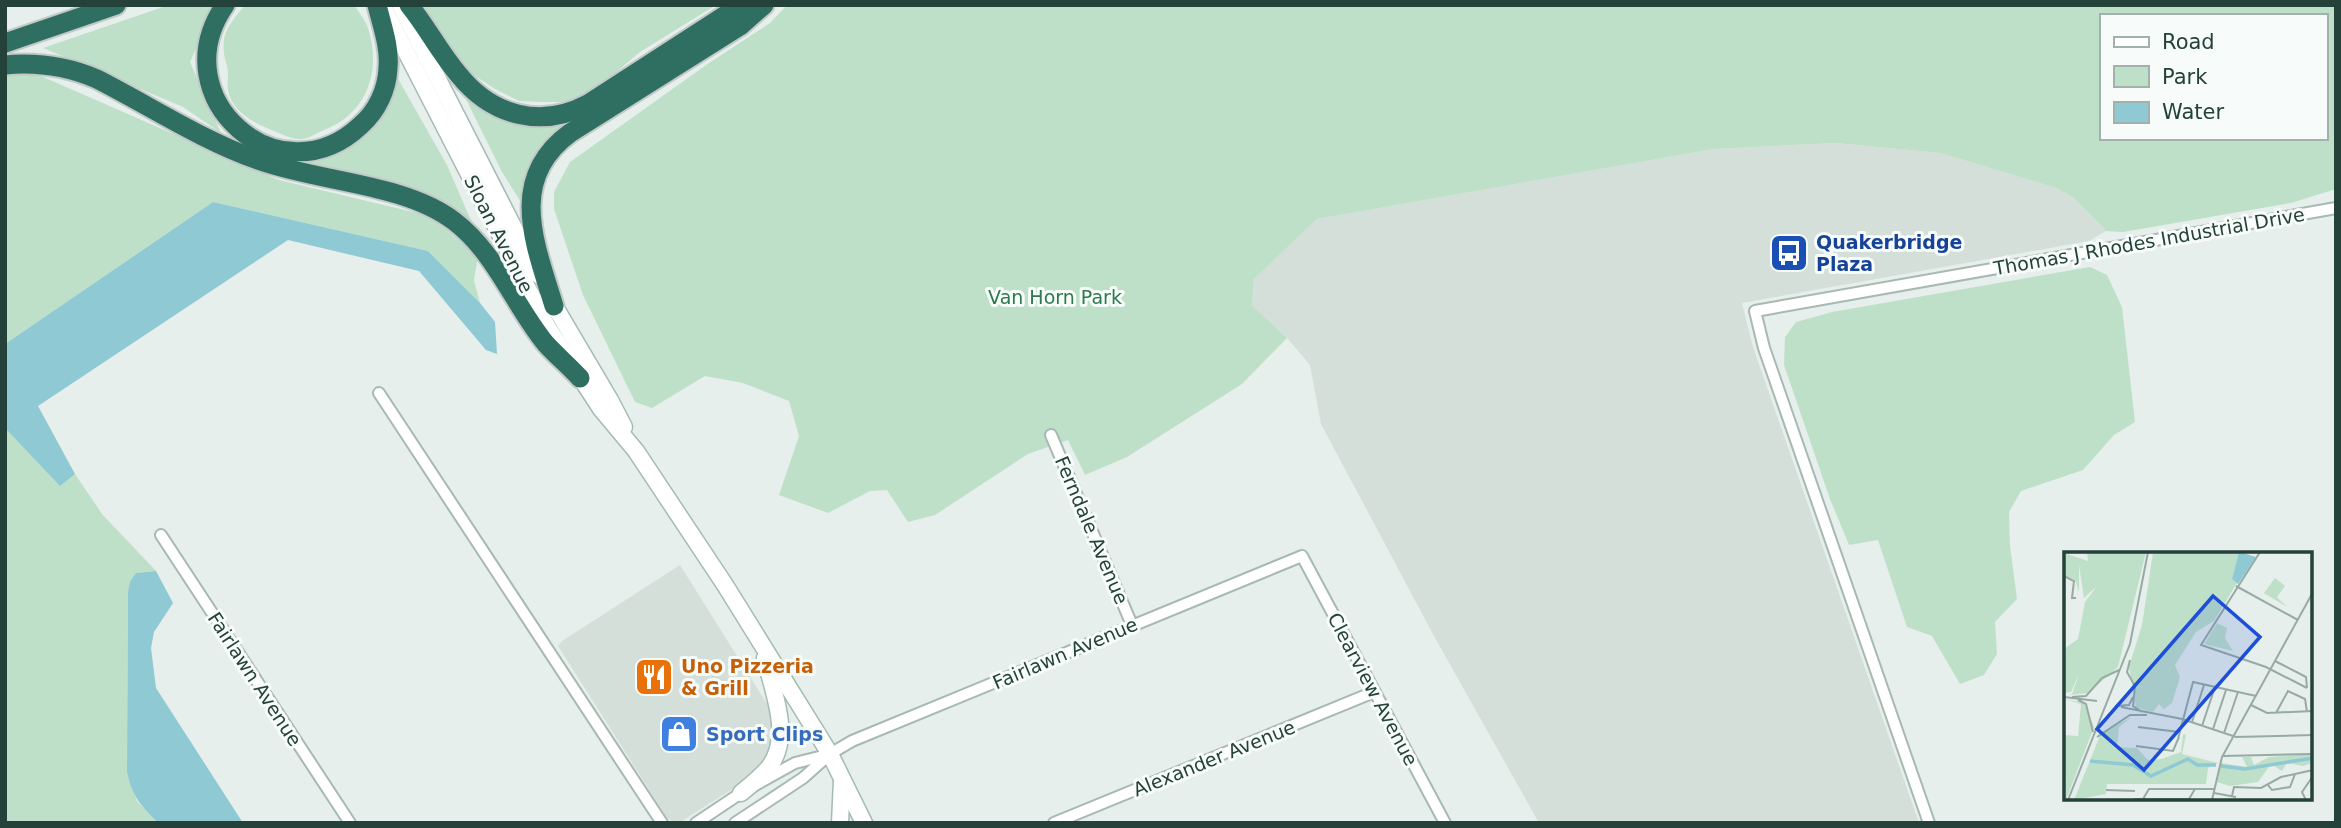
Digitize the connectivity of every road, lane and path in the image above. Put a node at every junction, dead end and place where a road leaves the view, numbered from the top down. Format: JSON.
{"nodes":[{"id":1,"x":116,"y":5,"type":"edge"},
{"id":2,"x":225,"y":5,"type":"edge"},
{"id":3,"x":380,"y":5,"type":"edge"},
{"id":4,"x":400,"y":5,"type":"edge"},
{"id":5,"x":408,"y":5,"type":"edge"},
{"id":6,"x":741,"y":5,"type":"edge"},
{"id":7,"x":764,"y":5,"type":"edge"},
{"id":8,"x":5,"y":43,"type":"edge"},
{"id":9,"x":5,"y":65,"type":"edge"},
{"id":10,"x":2336,"y":208,"type":"edge"},
{"id":11,"x":554,"y":306,"type":"junction"},
{"id":12,"x":580,"y":378,"type":"junction"},
{"id":13,"x":379,"y":393,"type":"dead end"},
{"id":14,"x":1051,"y":435,"type":"dead end"},
{"id":15,"x":636,"y":451,"type":"junction"},
{"id":16,"x":162,"y":535,"type":"dead end"},
{"id":17,"x":1302,"y":556,"type":"joint"},
{"id":18,"x":1132,"y":625,"type":"junction"},
{"id":19,"x":763,"y":646,"type":"junction"},
{"id":20,"x":1374,"y":692,"type":"junction"},
{"id":21,"x":830,"y":754,"type":"junction"},
{"id":22,"x":842,"y":777,"type":"junction"},
{"id":23,"x":741,"y":793,"type":"junction"},
{"id":24,"x":350,"y":823,"type":"edge"},
{"id":25,"x":662,"y":823,"type":"edge"},
{"id":26,"x":696,"y":823,"type":"edge"},
{"id":27,"x":735,"y":823,"type":"edge"},
{"id":28,"x":840,"y":823,"type":"edge"},
{"id":29,"x":864,"y":823,"type":"edge"},
{"id":30,"x":1054,"y":823,"type":"edge"},
{"id":31,"x":1445,"y":823,"type":"edge"},
{"id":32,"x":1929,"y":823,"type":"edge"}],
"edges":[{"from":1,"to":8,"type":"highway"},
{"from":2,"to":3,"type":"highway"},
{"from":3,"to":12,"type":"main road","name":"Sloan Avenue"},
{"from":4,"to":11,"type":"main road","name":"Sloan Avenue"},
{"from":5,"to":6,"type":"highway"},
{"from":7,"to":11,"type":"highway"},
{"from":9,"to":12,"type":"highway"},
{"from":10,"to":32,"type":"street","name":"Thomas J Rhodes Industrial Drive"},
{"from":11,"to":15,"type":"main road","name":"Sloan Avenue"},
{"from":12,"to":15,"type":"main road","name":"Sloan Avenue"},
{"from":13,"to":25,"type":"street"},
{"from":14,"to":18,"type":"street","name":"Ferndale Avenue"},
{"from":15,"to":19,"type":"main road","name":"Sloan Avenue"},
{"from":16,"to":24,"type":"street","name":"Fairlawn Avenue"},
{"from":17,"to":18,"type":"street","name":"Fairlawn Avenue"},
{"from":17,"to":20,"type":"street","name":"Clearview Avenue"},
{"from":18,"to":21,"type":"street","name":"Fairlawn Avenue"},
{"from":19,"to":21,"type":"main road","name":"Sloan Avenue"},
{"from":19,"to":23,"type":"main road"},
{"from":20,"to":30,"type":"street","name":"Alexander Avenue"},
{"from":20,"to":31,"type":"street","name":"Clearview Avenue"},
{"from":21,"to":22,"type":"main road","name":"Sloan Avenue"},
{"from":21,"to":23,"type":"street","name":"Fairlawn Avenue"},
{"from":21,"to":27,"type":"street","name":"Fairlawn Avenue"},
{"from":22,"to":28,"type":"main road"},
{"from":22,"to":29,"type":"main road","name":"Sloan Avenue"},
{"from":23,"to":26,"type":"street","name":"Fairlawn Avenue"}]}
